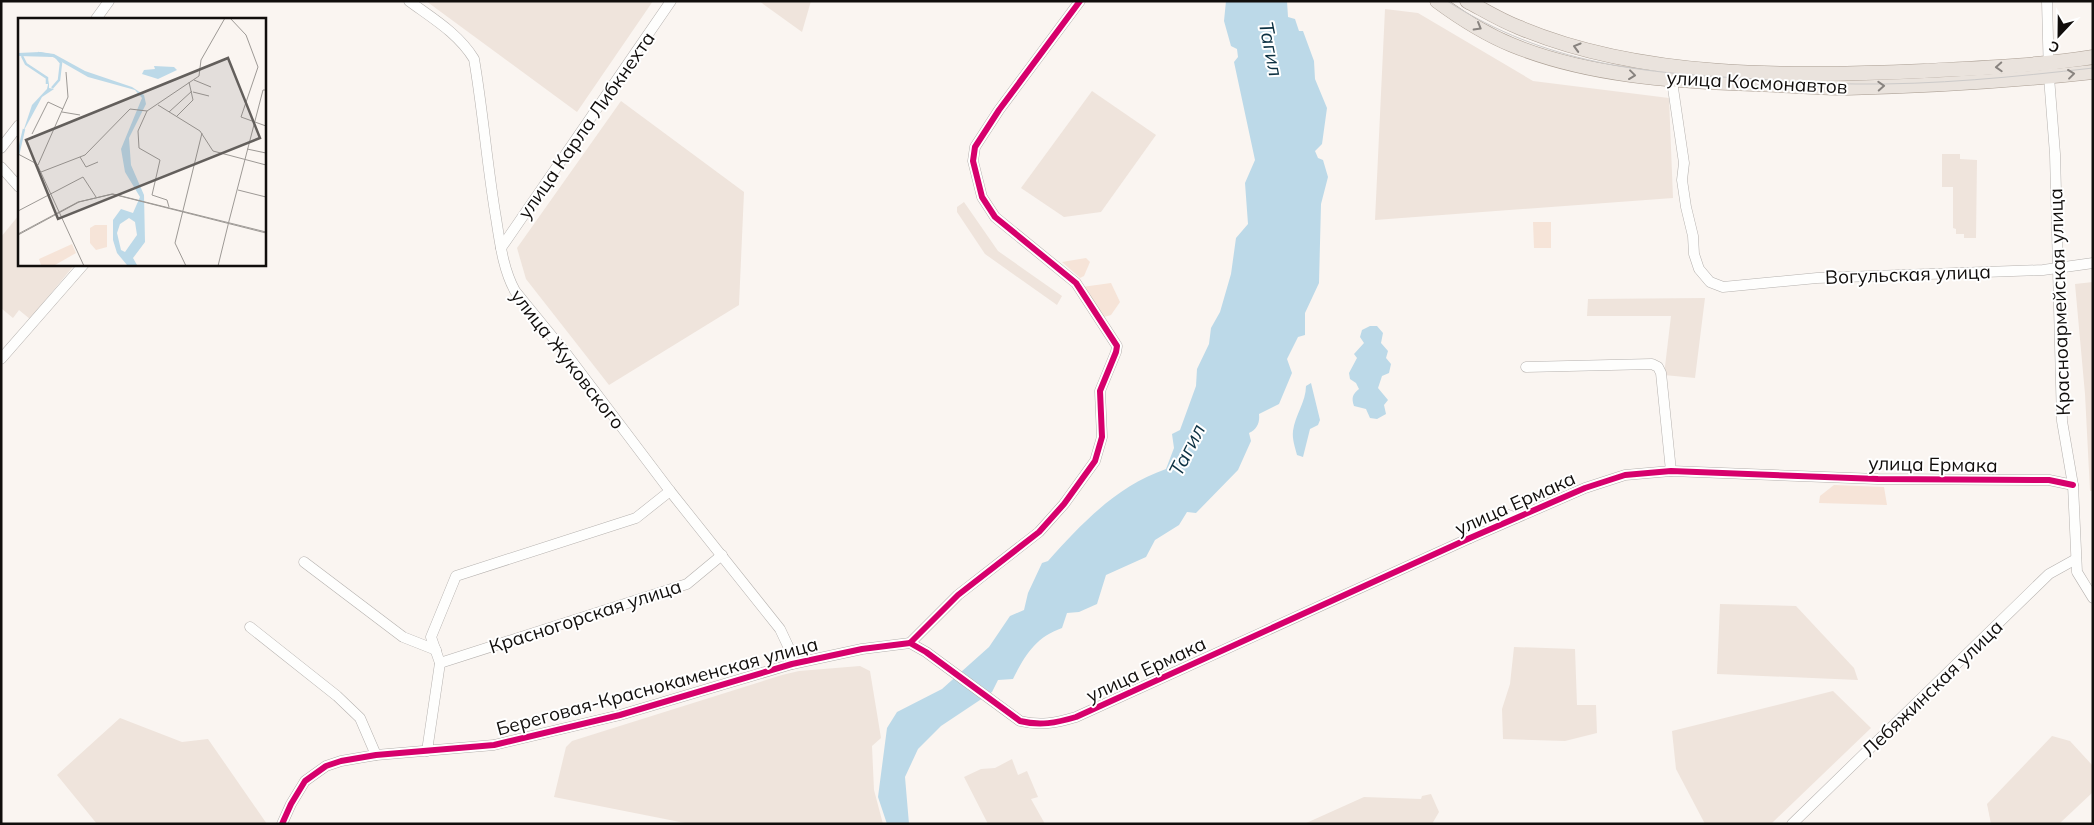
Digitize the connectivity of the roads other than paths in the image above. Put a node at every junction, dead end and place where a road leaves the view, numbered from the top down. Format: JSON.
{"nodes":[{"id":1,"x":109,"y":1,"type":"edge"},
{"id":2,"x":409,"y":1,"type":"edge"},
{"id":3,"x":671,"y":1,"type":"edge"},
{"id":4,"x":1080,"y":1,"type":"edge"},
{"id":5,"x":1436,"y":1,"type":"edge"},
{"id":6,"x":1467,"y":1,"type":"edge"},
{"id":7,"x":2047,"y":1,"type":"edge"},
{"id":8,"x":97,"y":18,"type":"edge"},
{"id":9,"x":2093,"y":57,"type":"edge"},
{"id":10,"x":2048,"y":70,"type":"junction"},
{"id":11,"x":2093,"y":72,"type":"edge"},
{"id":12,"x":1673,"y":73,"type":"junction"},
{"id":13,"x":18,"y":125,"type":"edge"},
{"id":14,"x":1,"y":148,"type":"edge"},
{"id":15,"x":1,"y":166,"type":"edge"},
{"id":16,"x":18,"y":185,"type":"edge"},
{"id":17,"x":501,"y":248,"type":"junction"},
{"id":18,"x":2093,"y":263,"type":"edge"},
{"id":19,"x":83,"y":265,"type":"edge"},
{"id":20,"x":2058,"y":269,"type":"junction"},
{"id":21,"x":1,"y":359,"type":"edge"},
{"id":22,"x":1526,"y":366,"type":"dead end"},
{"id":23,"x":1671,"y":471,"type":"junction"},
{"id":24,"x":2073,"y":485,"type":"junction"},
{"id":25,"x":670,"y":491,"type":"junction"},
{"id":26,"x":722,"y":555,"type":"junction"},
{"id":27,"x":2076,"y":558,"type":"junction"},
{"id":28,"x":304,"y":562,"type":"dead end"},
{"id":29,"x":2093,"y":598,"type":"edge"},
{"id":30,"x":250,"y":627,"type":"dead end"},
{"id":31,"x":910,"y":643,"type":"junction"},
{"id":32,"x":436,"y":650,"type":"junction"},
{"id":33,"x":440,"y":663,"type":"junction"},
{"id":34,"x":792,"y":664,"type":"junction"},
{"id":35,"x":427,"y":751,"type":"junction"},
{"id":36,"x":376,"y":755,"type":"junction"},
{"id":37,"x":282,"y":824,"type":"edge"},
{"id":38,"x":1792,"y":824,"type":"edge"}],
"edges":[{"from":1,"to":8,"type":"street"},
{"from":2,"to":17,"type":"street","name":"улица Жуковского"},
{"from":3,"to":17,"type":"street","name":"улица Карла Либкнехта"},
{"from":4,"to":31,"type":"street"},
{"from":5,"to":12,"type":"main road","name":"улица Космонавтов","one_way":true},
{"from":12,"to":6,"type":"main road","name":"улица Космонавтов","one_way":true},
{"from":7,"to":10,"type":"street","name":"Красноармейская улица"},
{"from":9,"to":10,"type":"main road","name":"улица Космонавтов"},
{"from":10,"to":11,"type":"main road","name":"улица Космонавтов","one_way":true},
{"from":10,"to":12,"type":"main road","name":"улица Космонавтов"},
{"from":10,"to":20,"type":"street","name":"Красноармейская улица"},
{"from":12,"to":20,"type":"street","name":"Вогульская улица"},
{"from":13,"to":14,"type":"street"},
{"from":15,"to":16,"type":"street"},
{"from":17,"to":25,"type":"street","name":"улица Жуковского"},
{"from":18,"to":20,"type":"street","name":"Вогульская улица"},
{"from":19,"to":21,"type":"street"},
{"from":20,"to":24,"type":"street","name":"Красноармейская улица"},
{"from":22,"to":23,"type":"street"},
{"from":23,"to":24,"type":"street","name":"улица Ермака"},
{"from":23,"to":31,"type":"street","name":"улица Ермака"},
{"from":24,"to":27,"type":"street","name":"Красноармейская улица"},
{"from":25,"to":26,"type":"street","name":"улица Жуковского"},
{"from":25,"to":32,"type":"street"},
{"from":26,"to":33,"type":"street","name":"Красногорская улица"},
{"from":26,"to":34,"type":"street","name":"улица Жуковского"},
{"from":27,"to":29,"type":"street","name":"Красноармейская улица"},
{"from":27,"to":38,"type":"street","name":"Лебяжинская улица"},
{"from":28,"to":32,"type":"street"},
{"from":30,"to":36,"type":"street"},
{"from":31,"to":34,"type":"street","name":"Береговая-Краснокаменская улица"},
{"from":32,"to":33,"type":"street"},
{"from":33,"to":35,"type":"street"},
{"from":34,"to":35,"type":"street","name":"Береговая-Краснокаменская улица"},
{"from":35,"to":36,"type":"street","name":"Береговая-Краснокаменская улица"},
{"from":36,"to":37,"type":"street","name":"Береговая-Краснокаменская улица"}]}
